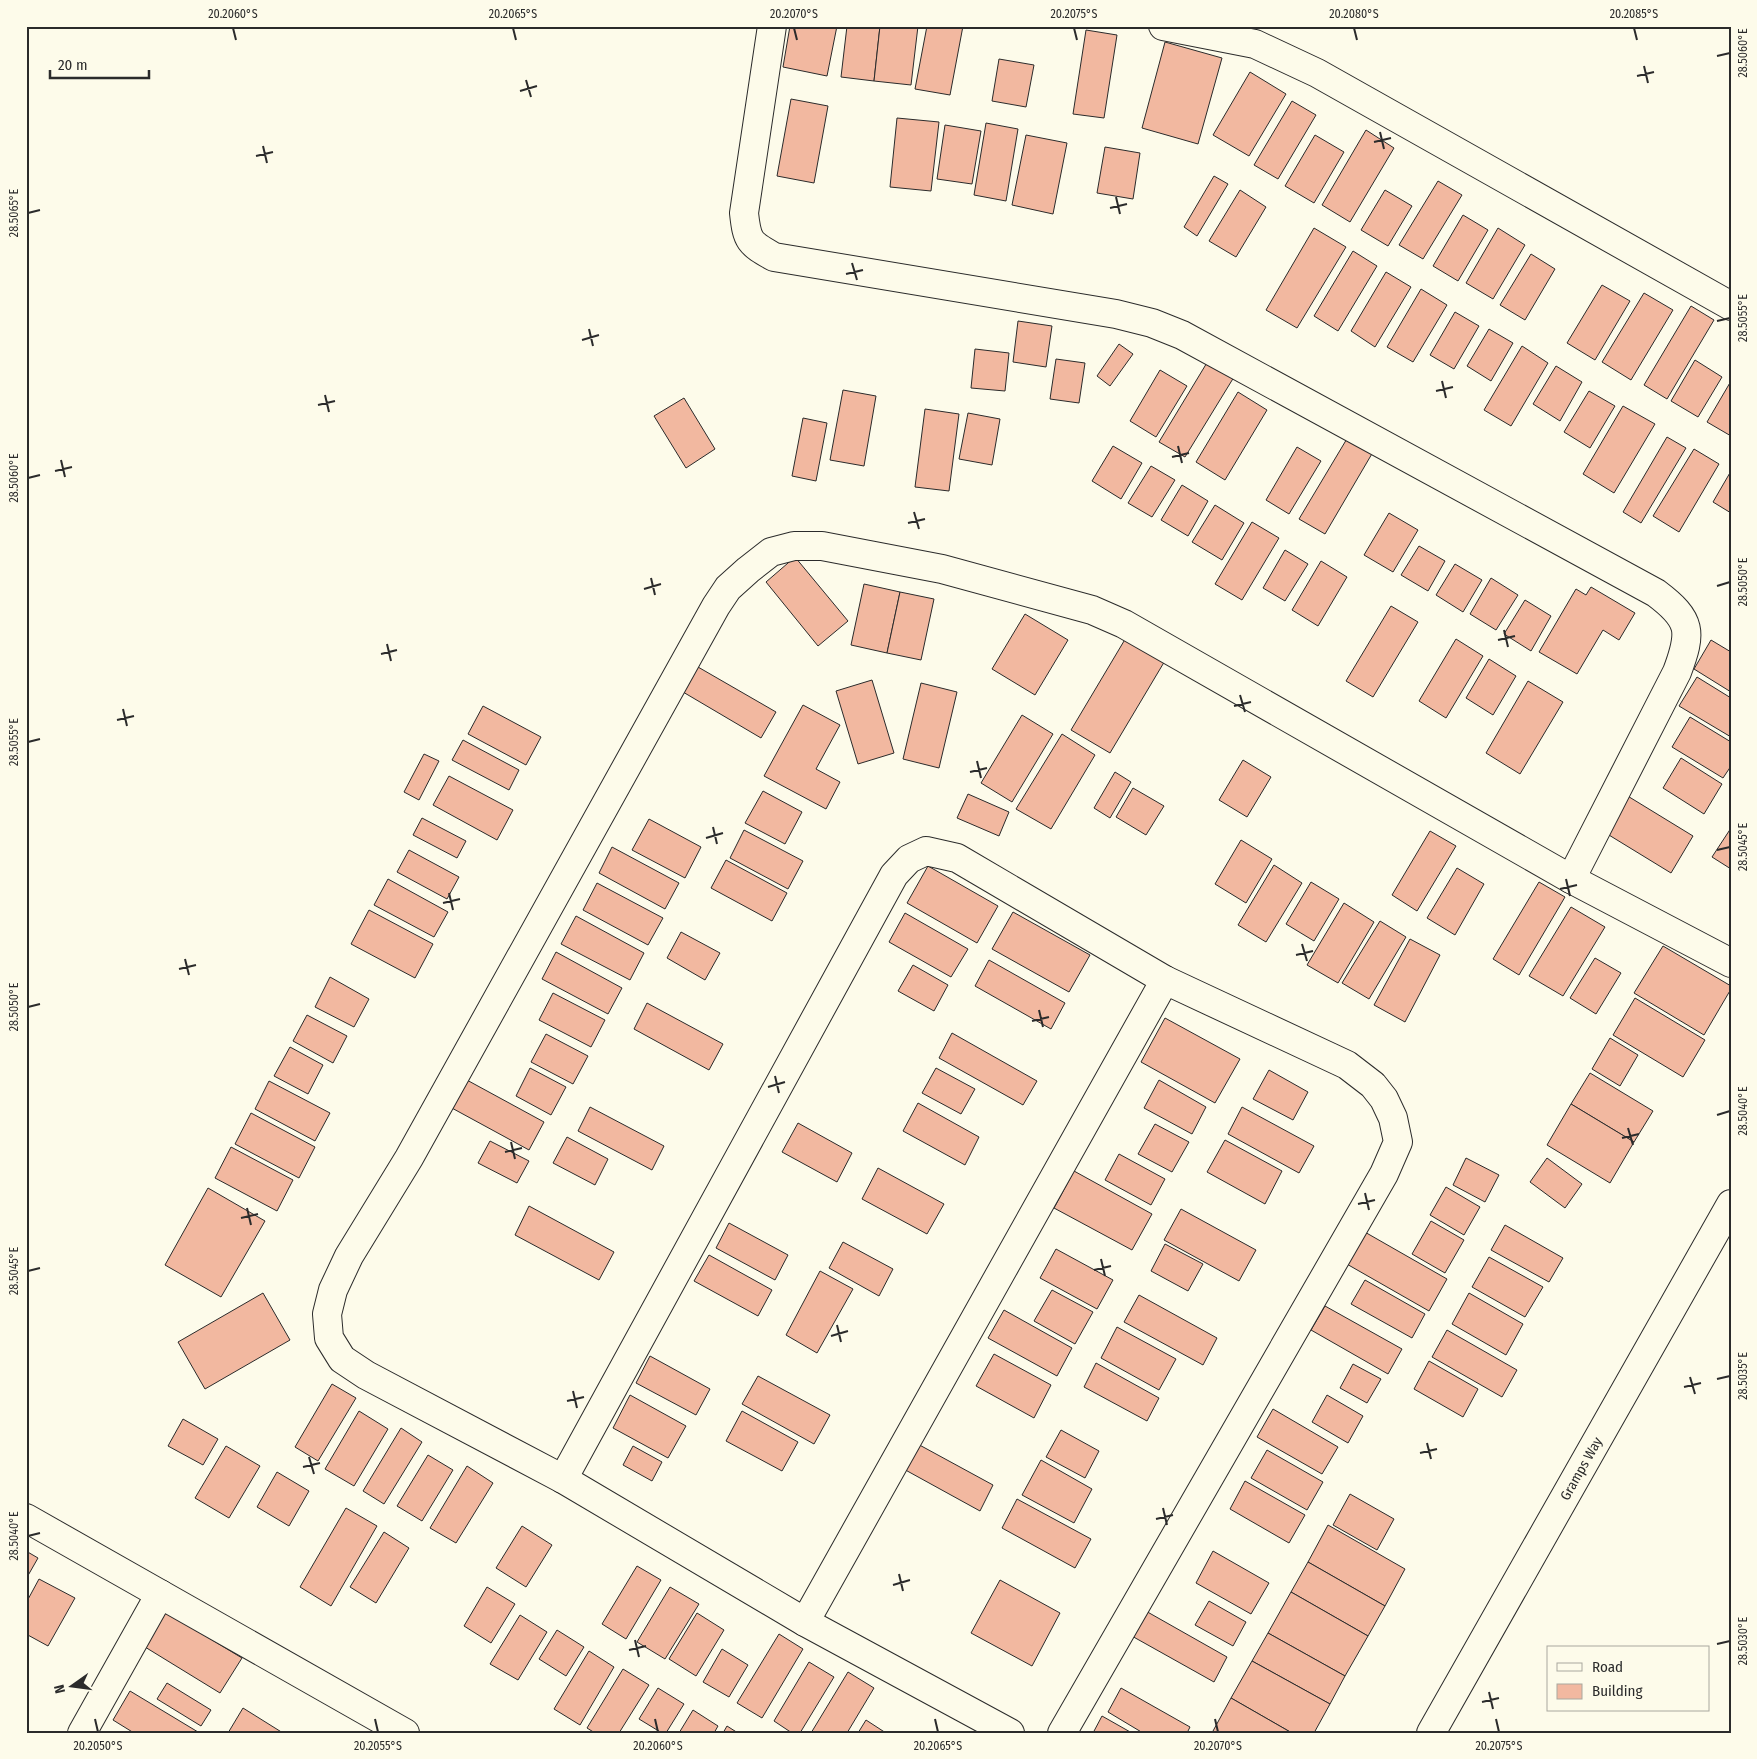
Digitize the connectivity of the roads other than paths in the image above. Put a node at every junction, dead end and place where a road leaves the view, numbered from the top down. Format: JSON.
{"nodes":[{"id":1,"x":772,"y":26,"type":"edge"},
{"id":2,"x":1163,"y":26,"type":"edge"},
{"id":3,"x":1731,"y":306,"type":"edge"},
{"id":4,"x":1571,"y":879,"type":"junction"},
{"id":5,"x":1731,"y":963,"type":"edge"},
{"id":6,"x":1165,"y":980,"type":"junction"},
{"id":7,"x":1731,"y":1204,"type":"edge"},
{"id":8,"x":563,"y":1480,"type":"junction"},
{"id":9,"x":26,"y":1518,"type":"edge"},
{"id":10,"x":160,"y":1594,"type":"junction"},
{"id":11,"x":805,"y":1622,"type":"junction"},
{"id":12,"x":82,"y":1733,"type":"edge"},
{"id":13,"x":405,"y":1733,"type":"edge"},
{"id":14,"x":1010,"y":1733,"type":"edge"},
{"id":15,"x":1062,"y":1733,"type":"edge"},
{"id":16,"x":1430,"y":1733,"type":"edge"}],
"edges":[{"from":1,"to":4,"type":"street"},
{"from":2,"to":3,"type":"street"},
{"from":4,"to":5,"type":"street"},
{"from":4,"to":8,"type":"street"},
{"from":6,"to":8,"type":"street"},
{"from":6,"to":11,"type":"street"},
{"from":6,"to":15,"type":"street"},
{"from":7,"to":16,"type":"street","name":"Gramps Way"},
{"from":8,"to":11,"type":"street"},
{"from":9,"to":10,"type":"street"},
{"from":10,"to":12,"type":"street"},
{"from":10,"to":13,"type":"street"},
{"from":11,"to":14,"type":"street"}]}
